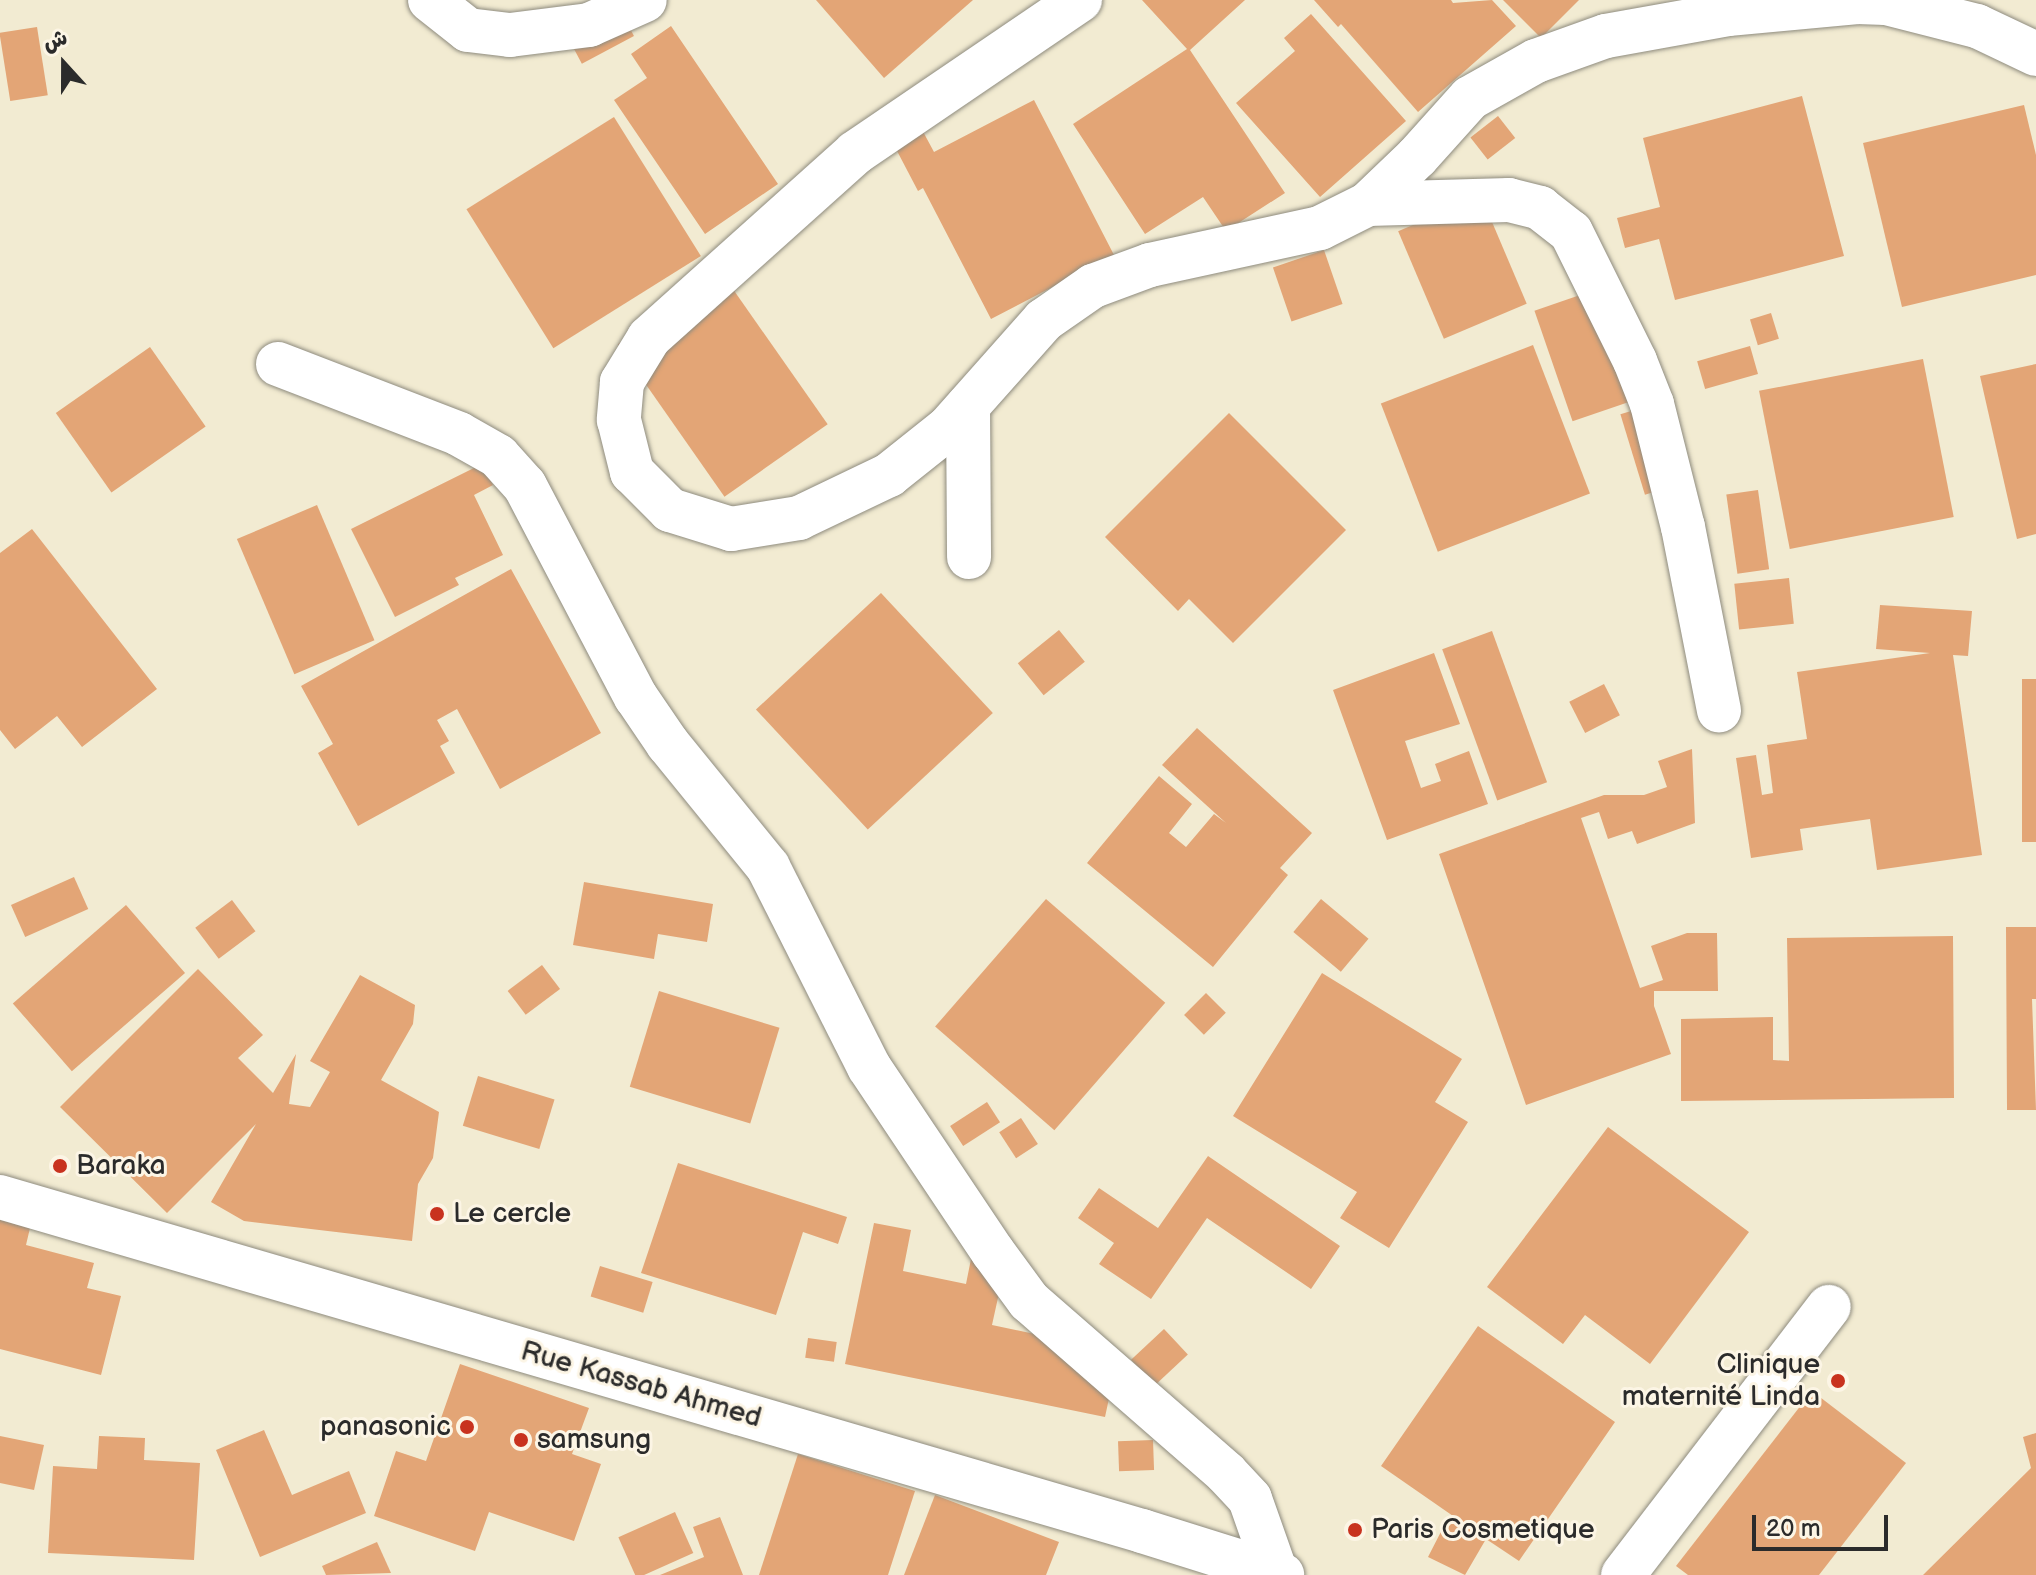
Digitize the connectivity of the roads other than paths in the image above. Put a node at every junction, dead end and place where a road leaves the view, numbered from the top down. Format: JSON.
{"nodes":[{"id":1,"x":430,"y":0,"type":"edge"},
{"id":2,"x":645,"y":0,"type":"edge"},
{"id":3,"x":1080,"y":0,"type":"edge"},
{"id":4,"x":1885,"y":2,"type":"edge"},
{"id":5,"x":2036,"y":54,"type":"edge"},
{"id":6,"x":1368,"y":204,"type":"junction"},
{"id":7,"x":278,"y":364,"type":"dead end"},
{"id":8,"x":968,"y":406,"type":"junction"},
{"id":9,"x":969,"y":557,"type":"dead end"},
{"id":10,"x":1719,"y":710,"type":"dead end"},
{"id":11,"x":0,"y":1197,"type":"edge"},
{"id":12,"x":1829,"y":1307,"type":"dead end"},
{"id":13,"x":1279,"y":1574,"type":"edge"},
{"id":14,"x":1623,"y":1575,"type":"edge"}],
"edges":[{"from":1,"to":2,"type":"street"},
{"from":3,"to":8,"type":"street"},
{"from":4,"to":5,"type":"street"},
{"from":4,"to":6,"type":"street"},
{"from":6,"to":8,"type":"street"},
{"from":6,"to":10,"type":"street"},
{"from":7,"to":13,"type":"street"},
{"from":8,"to":9,"type":"street"},
{"from":11,"to":13,"type":"street","name":"Rue Kassab Ahmed"},
{"from":12,"to":14,"type":"street"}]}
